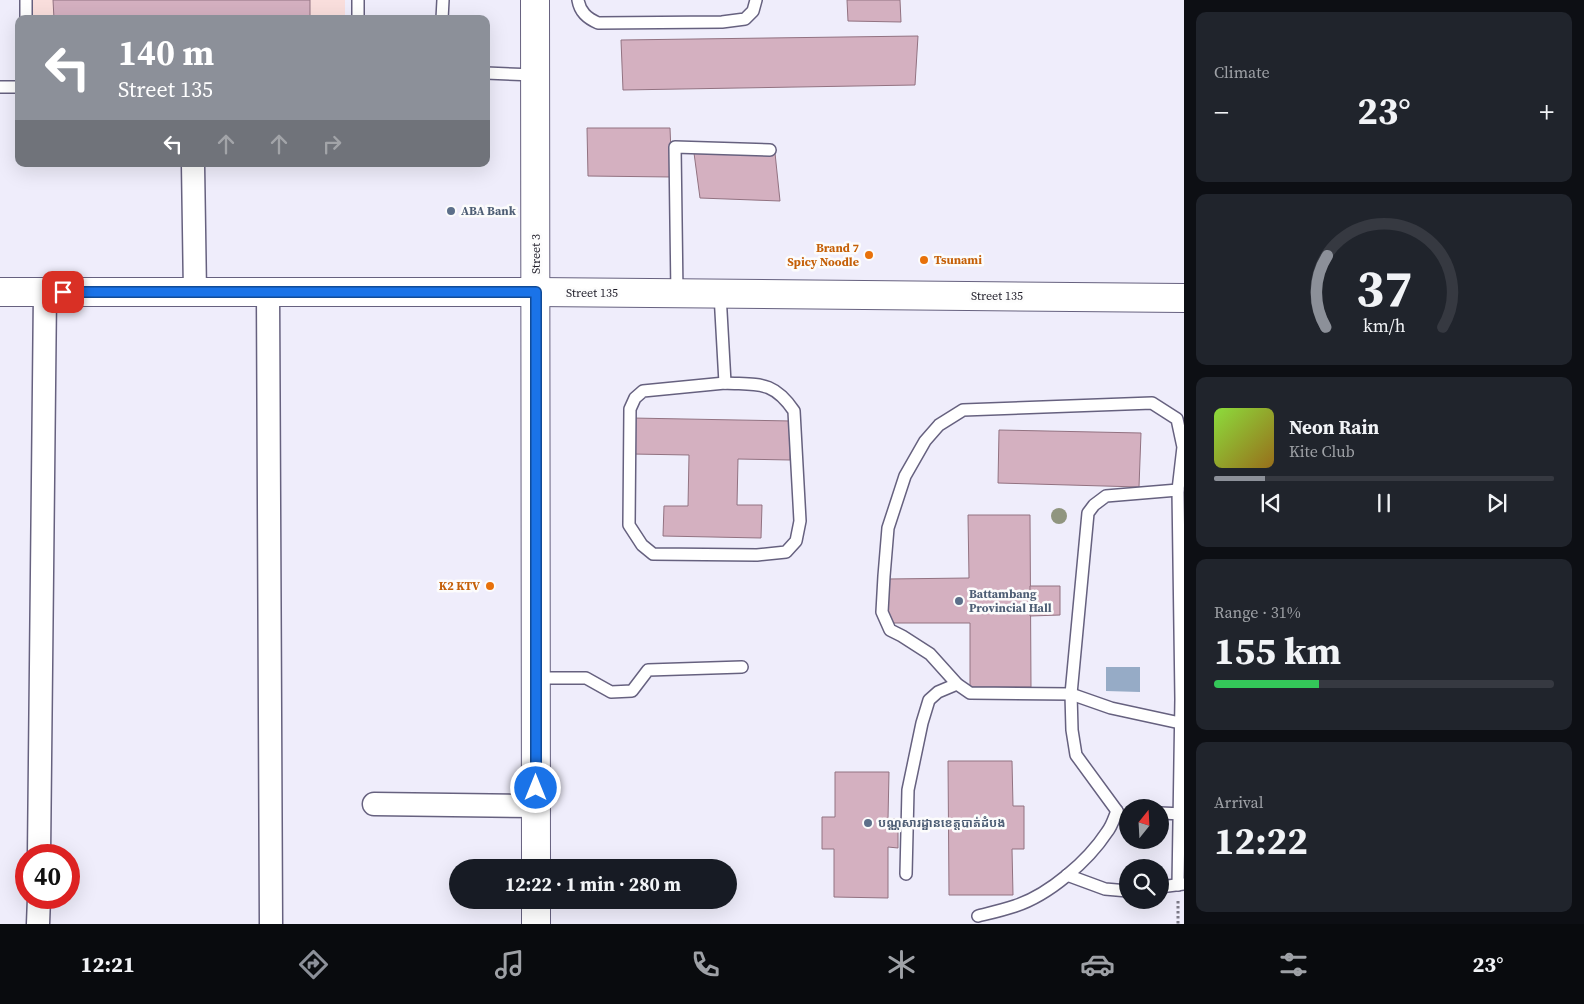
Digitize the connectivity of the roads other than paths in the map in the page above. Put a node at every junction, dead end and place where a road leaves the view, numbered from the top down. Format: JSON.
{"nodes":[{"id":1,"x":26,"y":0,"type":"edge"},
{"id":2,"x":358,"y":0,"type":"edge"},
{"id":3,"x":443,"y":0,"type":"edge"},
{"id":4,"x":535,"y":0,"type":"edge"},
{"id":5,"x":578,"y":0,"type":"edge"},
{"id":6,"x":756,"y":0,"type":"edge"},
{"id":7,"x":26,"y":15,"type":"edge"},
{"id":8,"x":358,"y":15,"type":"edge"},
{"id":9,"x":442,"y":15,"type":"edge"},
{"id":10,"x":490,"y":73,"type":"edge"},
{"id":11,"x":535,"y":75,"type":"junction"},
{"id":12,"x":0,"y":87,"type":"edge"},
{"id":13,"x":15,"y":87,"type":"edge"},
{"id":14,"x":770,"y":150,"type":"dead end"},
{"id":15,"x":193,"y":167,"type":"edge"},
{"id":16,"x":0,"y":292,"type":"edge"},
{"id":17,"x":44,"y":292,"type":"junction"},
{"id":18,"x":536,"y":292,"type":"junction"},
{"id":19,"x":195,"y":293,"type":"junction"},
{"id":20,"x":268,"y":293,"type":"junction"},
{"id":21,"x":677,"y":294,"type":"junction"},
{"id":22,"x":720,"y":294,"type":"junction"},
{"id":23,"x":1184,"y":298,"type":"edge"},
{"id":24,"x":725,"y":384,"type":"junction"},
{"id":25,"x":1183,"y":447,"type":"edge"},
{"id":26,"x":1178,"y":490,"type":"junction"},
{"id":27,"x":742,"y":667,"type":"dead end"},
{"id":28,"x":536,"y":678,"type":"junction"},
{"id":29,"x":957,"y":684,"type":"junction"},
{"id":30,"x":1071,"y":694,"type":"junction"},
{"id":31,"x":1180,"y":723,"type":"junction"},
{"id":32,"x":374,"y":804,"type":"dead end"},
{"id":33,"x":536,"y":806,"type":"junction"},
{"id":34,"x":1119,"y":807,"type":"edge"},
{"id":35,"x":1169,"y":813,"type":"edge"},
{"id":36,"x":1182,"y":814,"type":"edge"},
{"id":37,"x":1119,"y":815,"type":"edge"},
{"id":38,"x":39,"y":844,"type":"edge"},
{"id":39,"x":536,"y":859,"type":"edge"},
{"id":40,"x":906,"y":874,"type":"dead end"},
{"id":41,"x":1067,"y":875,"type":"junction"},
{"id":42,"x":1181,"y":885,"type":"edge"},
{"id":43,"x":1119,"y":891,"type":"edge"},
{"id":44,"x":39,"y":909,"type":"edge"},
{"id":45,"x":536,"y":909,"type":"edge"},
{"id":46,"x":978,"y":916,"type":"dead end"},
{"id":47,"x":38,"y":924,"type":"edge"},
{"id":48,"x":271,"y":924,"type":"edge"},
{"id":49,"x":536,"y":924,"type":"edge"}],
"edges":[{"from":1,"to":7,"type":"lane"},
{"from":2,"to":8,"type":"lane"},
{"from":3,"to":9,"type":"lane"},
{"from":4,"to":11,"type":"main road","name":"Street 3"},
{"from":5,"to":6,"type":"lane"},
{"from":10,"to":11,"type":"lane"},
{"from":11,"to":18,"type":"main road","name":"Street 3"},
{"from":12,"to":13,"type":"lane"},
{"from":14,"to":21,"type":"lane"},
{"from":15,"to":19,"type":"street"},
{"from":16,"to":17,"type":"main road","name":"Street 135"},
{"from":17,"to":19,"type":"main road","name":"Street 135"},
{"from":17,"to":38,"type":"street"},
{"from":18,"to":20,"type":"main road","name":"Street 135"},
{"from":18,"to":21,"type":"main road","name":"Street 135"},
{"from":18,"to":28,"type":"main road","name":"Street 3"},
{"from":19,"to":20,"type":"main road","name":"Street 135"},
{"from":20,"to":48,"type":"street"},
{"from":21,"to":22,"type":"main road","name":"Street 135"},
{"from":22,"to":23,"type":"main road","name":"Street 135"},
{"from":22,"to":24,"type":"lane"},
{"from":24,"to":24,"type":"lane"},
{"from":25,"to":26,"type":"lane"},
{"from":25,"to":29,"type":"lane"},
{"from":26,"to":30,"type":"lane"},
{"from":26,"to":31,"type":"lane"},
{"from":27,"to":28,"type":"lane"},
{"from":28,"to":33,"type":"main road","name":"Street 3"},
{"from":29,"to":30,"type":"lane"},
{"from":29,"to":40,"type":"lane"},
{"from":30,"to":31,"type":"lane"},
{"from":30,"to":34,"type":"lane"},
{"from":31,"to":36,"type":"lane"},
{"from":32,"to":33,"type":"street"},
{"from":33,"to":39,"type":"main road","name":"Street 3"},
{"from":35,"to":36,"type":"lane"},
{"from":36,"to":42,"type":"lane"},
{"from":37,"to":41,"type":"lane"},
{"from":41,"to":43,"type":"lane"},
{"from":41,"to":46,"type":"lane"},
{"from":44,"to":47,"type":"street"},
{"from":45,"to":49,"type":"main road"}]}
